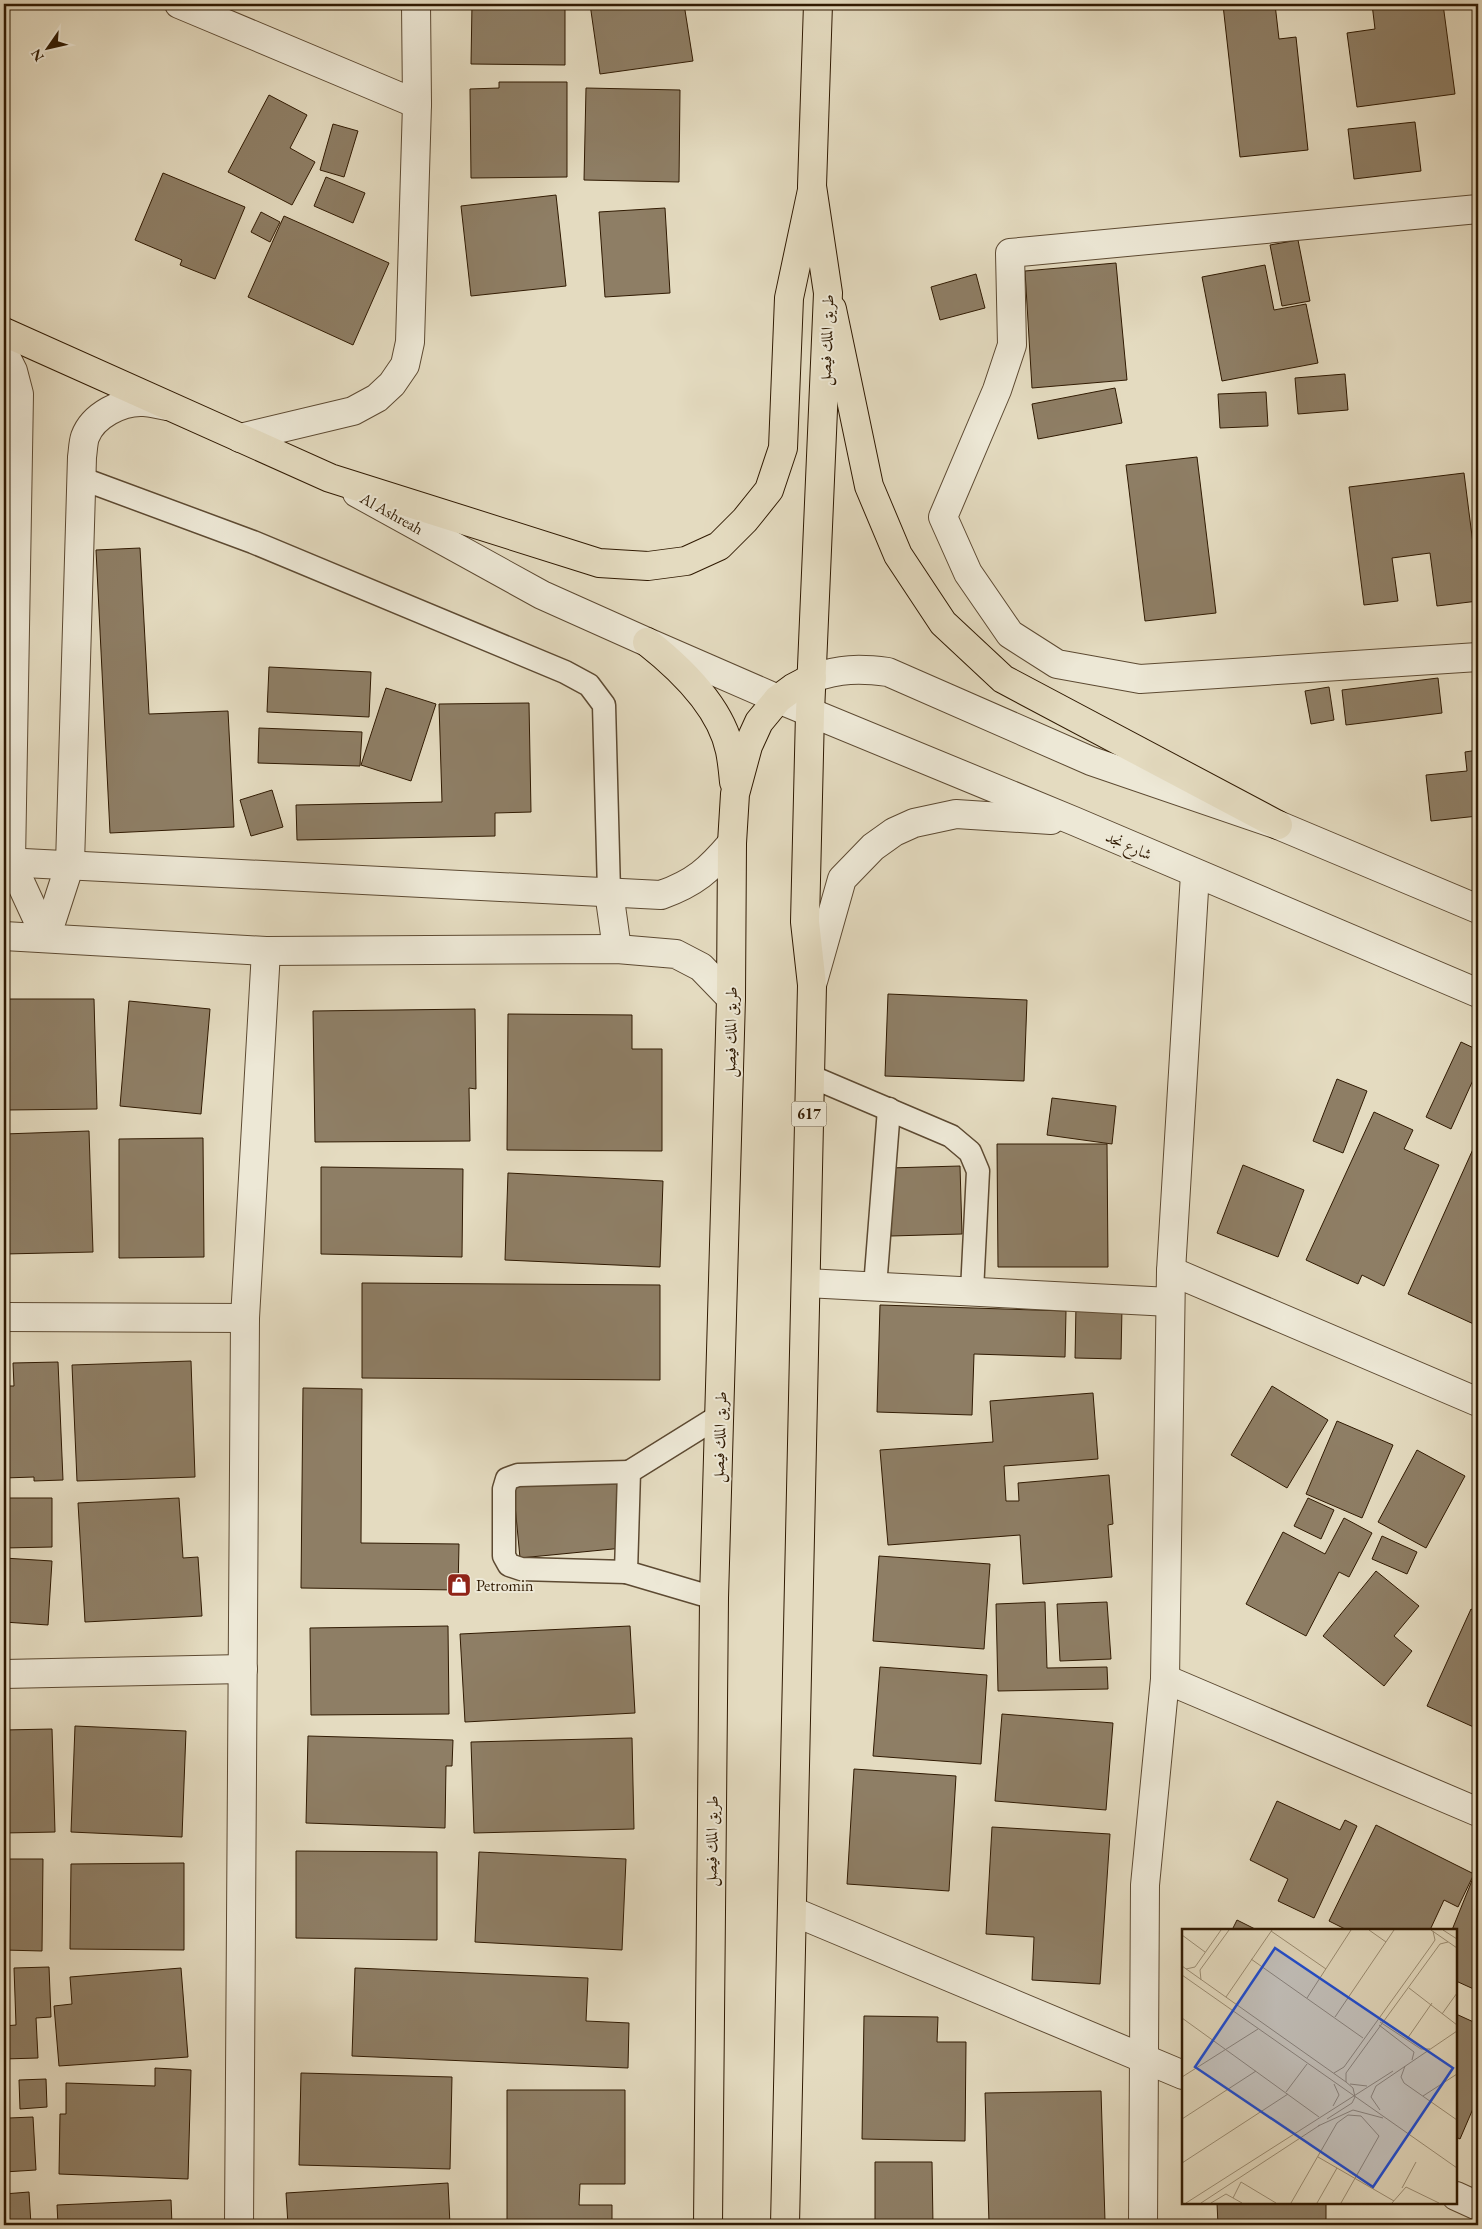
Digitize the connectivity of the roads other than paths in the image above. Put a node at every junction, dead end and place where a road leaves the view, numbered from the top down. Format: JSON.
{"nodes":[{"id":1,"x":179,"y":4,"type":"edge"},
{"id":2,"x":416,"y":4,"type":"edge"},
{"id":3,"x":818,"y":4,"type":"edge"},
{"id":4,"x":417,"y":104,"type":"junction"},
{"id":5,"x":812,"y":186,"type":"junction"},
{"id":6,"x":1478,"y":209,"type":"edge"},
{"id":7,"x":828,"y":294,"type":"junction"},
{"id":8,"x":4,"y":332,"type":"edge"},
{"id":9,"x":4,"y":353,"type":"edge"},
{"id":10,"x":168,"y":406,"type":"junction"},
{"id":11,"x":240,"y":438,"type":"junction"},
{"id":12,"x":330,"y":478,"type":"junction"},
{"id":13,"x":83,"y":479,"type":"junction"},
{"id":14,"x":10,"y":565,"type":"edge"},
{"id":15,"x":647,"y":642,"type":"junction"},
{"id":16,"x":1478,"y":657,"type":"edge"},
{"id":17,"x":812,"y":678,"type":"junction"},
{"id":18,"x":778,"y":700,"type":"junction"},
{"id":19,"x":810,"y":712,"type":"junction"},
{"id":20,"x":735,"y":794,"type":"junction"},
{"id":21,"x":1074,"y":821,"type":"junction"},
{"id":22,"x":1278,"y":825,"type":"junction"},
{"id":23,"x":732,"y":843,"type":"junction"},
{"id":24,"x":8,"y":862,"type":"edge"},
{"id":25,"x":70,"y":864,"type":"junction"},
{"id":26,"x":1195,"y":874,"type":"junction"},
{"id":27,"x":609,"y":892,"type":"junction"},
{"id":28,"x":1478,"y":909,"type":"edge"},
{"id":29,"x":4,"y":936,"type":"edge"},
{"id":30,"x":46,"y":938,"type":"junction"},
{"id":31,"x":617,"y":949,"type":"junction"},
{"id":32,"x":266,"y":951,"type":"junction"},
{"id":33,"x":812,"y":985,"type":"junction"},
{"id":34,"x":1478,"y":993,"type":"edge"},
{"id":35,"x":731,"y":998,"type":"junction"},
{"id":36,"x":810,"y":1076,"type":"junction"},
{"id":37,"x":889,"y":1109,"type":"junction"},
{"id":38,"x":1171,"y":1271,"type":"junction"},
{"id":39,"x":806,"y":1283,"type":"junction"},
{"id":40,"x":875,"y":1287,"type":"junction"},
{"id":41,"x":972,"y":1291,"type":"junction"},
{"id":42,"x":1170,"y":1302,"type":"junction"},
{"id":43,"x":4,"y":1317,"type":"edge"},
{"id":44,"x":245,"y":1318,"type":"junction"},
{"id":45,"x":1478,"y":1402,"type":"edge"},
{"id":46,"x":719,"y":1416,"type":"junction"},
{"id":47,"x":629,"y":1472,"type":"junction"},
{"id":48,"x":626,"y":1572,"type":"junction"},
{"id":49,"x":714,"y":1598,"type":"junction"},
{"id":50,"x":243,"y":1669,"type":"junction"},
{"id":51,"x":4,"y":1674,"type":"edge"},
{"id":52,"x":1165,"y":1678,"type":"junction"},
{"id":53,"x":1478,"y":1812,"type":"edge"},
{"id":54,"x":792,"y":1911,"type":"junction"},
{"id":55,"x":1144,"y":2057,"type":"junction"},
{"id":56,"x":1182,"y":2075,"type":"edge"},
{"id":57,"x":1457,"y":2196,"type":"edge"},
{"id":58,"x":1478,"y":2206,"type":"edge"},
{"id":59,"x":239,"y":2225,"type":"edge"},
{"id":60,"x":708,"y":2225,"type":"edge"},
{"id":61,"x":785,"y":2225,"type":"edge"},
{"id":62,"x":1142,"y":2225,"type":"edge"}],
"edges":[{"from":1,"to":4,"type":"street"},
{"from":2,"to":4,"type":"street"},
{"from":3,"to":5,"type":"main road","name":"طريق الملك فيصل","number":"617"},
{"from":4,"to":11,"type":"street"},
{"from":5,"to":7,"type":"main road","name":"طريق الملك فيصل","number":"617"},
{"from":5,"to":12,"type":"main road"},
{"from":6,"to":16,"type":"street"},
{"from":7,"to":17,"type":"main road","name":"طريق الملك فيصل","number":"617"},
{"from":7,"to":22,"type":"main road"},
{"from":8,"to":10,"type":"main road","name":"Al Ashreah"},
{"from":9,"to":14,"type":"street"},
{"from":10,"to":11,"type":"main road","name":"Al Ashreah"},
{"from":10,"to":13,"type":"street"},
{"from":11,"to":12,"type":"main road","name":"Al Ashreah"},
{"from":12,"to":15,"type":"street","name":"Al Ashreah"},
{"from":13,"to":25,"type":"street"},
{"from":13,"to":27,"type":"lane"},
{"from":14,"to":24,"type":"street"},
{"from":15,"to":18,"type":"street","name":"Al Ashreah"},
{"from":15,"to":20,"type":"main road"},
{"from":17,"to":18,"type":"main road","name":"طريق الملك فيصل"},
{"from":17,"to":19,"type":"main road","name":"طريق الملك فيصل","number":"617"},
{"from":17,"to":22,"type":"street"},
{"from":18,"to":19,"type":"street","name":"شارع نجد"},
{"from":18,"to":20,"type":"main road","name":"طريق الملك فيصل"},
{"from":19,"to":21,"type":"street","name":"شارع نجد"},
{"from":19,"to":33,"type":"main road","name":"طريق الملك فيصل","number":"617"},
{"from":20,"to":23,"type":"main road","name":"طريق الملك فيصل"},
{"from":21,"to":26,"type":"street","name":"شارع نجد"},
{"from":21,"to":33,"type":"street"},
{"from":22,"to":28,"type":"street"},
{"from":23,"to":27,"type":"street"},
{"from":23,"to":35,"type":"main road","name":"طريق الملك فيصل"},
{"from":24,"to":25,"type":"street"},
{"from":24,"to":30,"type":"street"},
{"from":25,"to":27,"type":"street"},
{"from":25,"to":30,"type":"street"},
{"from":26,"to":34,"type":"street","name":"شارع نجد"},
{"from":26,"to":38,"type":"street"},
{"from":27,"to":31,"type":"street"},
{"from":29,"to":30,"type":"street"},
{"from":30,"to":32,"type":"street"},
{"from":31,"to":32,"type":"street"},
{"from":31,"to":35,"type":"street"},
{"from":32,"to":44,"type":"street"},
{"from":33,"to":36,"type":"main road","name":"طريق الملك فيصل","number":"617"},
{"from":35,"to":46,"type":"main road","name":"طريق الملك فيصل"},
{"from":36,"to":37,"type":"lane"},
{"from":36,"to":39,"type":"main road","name":"طريق الملك فيصل","number":"617"},
{"from":37,"to":40,"type":"lane"},
{"from":37,"to":41,"type":"lane"},
{"from":38,"to":42,"type":"street"},
{"from":38,"to":45,"type":"street"},
{"from":39,"to":40,"type":"street"},
{"from":39,"to":54,"type":"main road","name":"طريق الملك فيصل","number":"617"},
{"from":40,"to":41,"type":"street"},
{"from":41,"to":42,"type":"street"},
{"from":42,"to":52,"type":"street"},
{"from":43,"to":44,"type":"street"},
{"from":44,"to":50,"type":"street"},
{"from":46,"to":47,"type":"lane"},
{"from":46,"to":49,"type":"main road","name":"طريق الملك فيصل"},
{"from":47,"to":48,"type":"lane"},
{"from":47,"to":48,"type":"lane"},
{"from":48,"to":49,"type":"lane"},
{"from":49,"to":60,"type":"main road","name":"طريق الملك فيصل"},
{"from":50,"to":51,"type":"street"},
{"from":50,"to":59,"type":"street"},
{"from":52,"to":53,"type":"street"},
{"from":52,"to":55,"type":"street"},
{"from":54,"to":55,"type":"street"},
{"from":54,"to":61,"type":"main road","name":"طريق الملك فيصل","number":"617"},
{"from":55,"to":56,"type":"street"},
{"from":55,"to":62,"type":"street"},
{"from":57,"to":58,"type":"street"}]}
